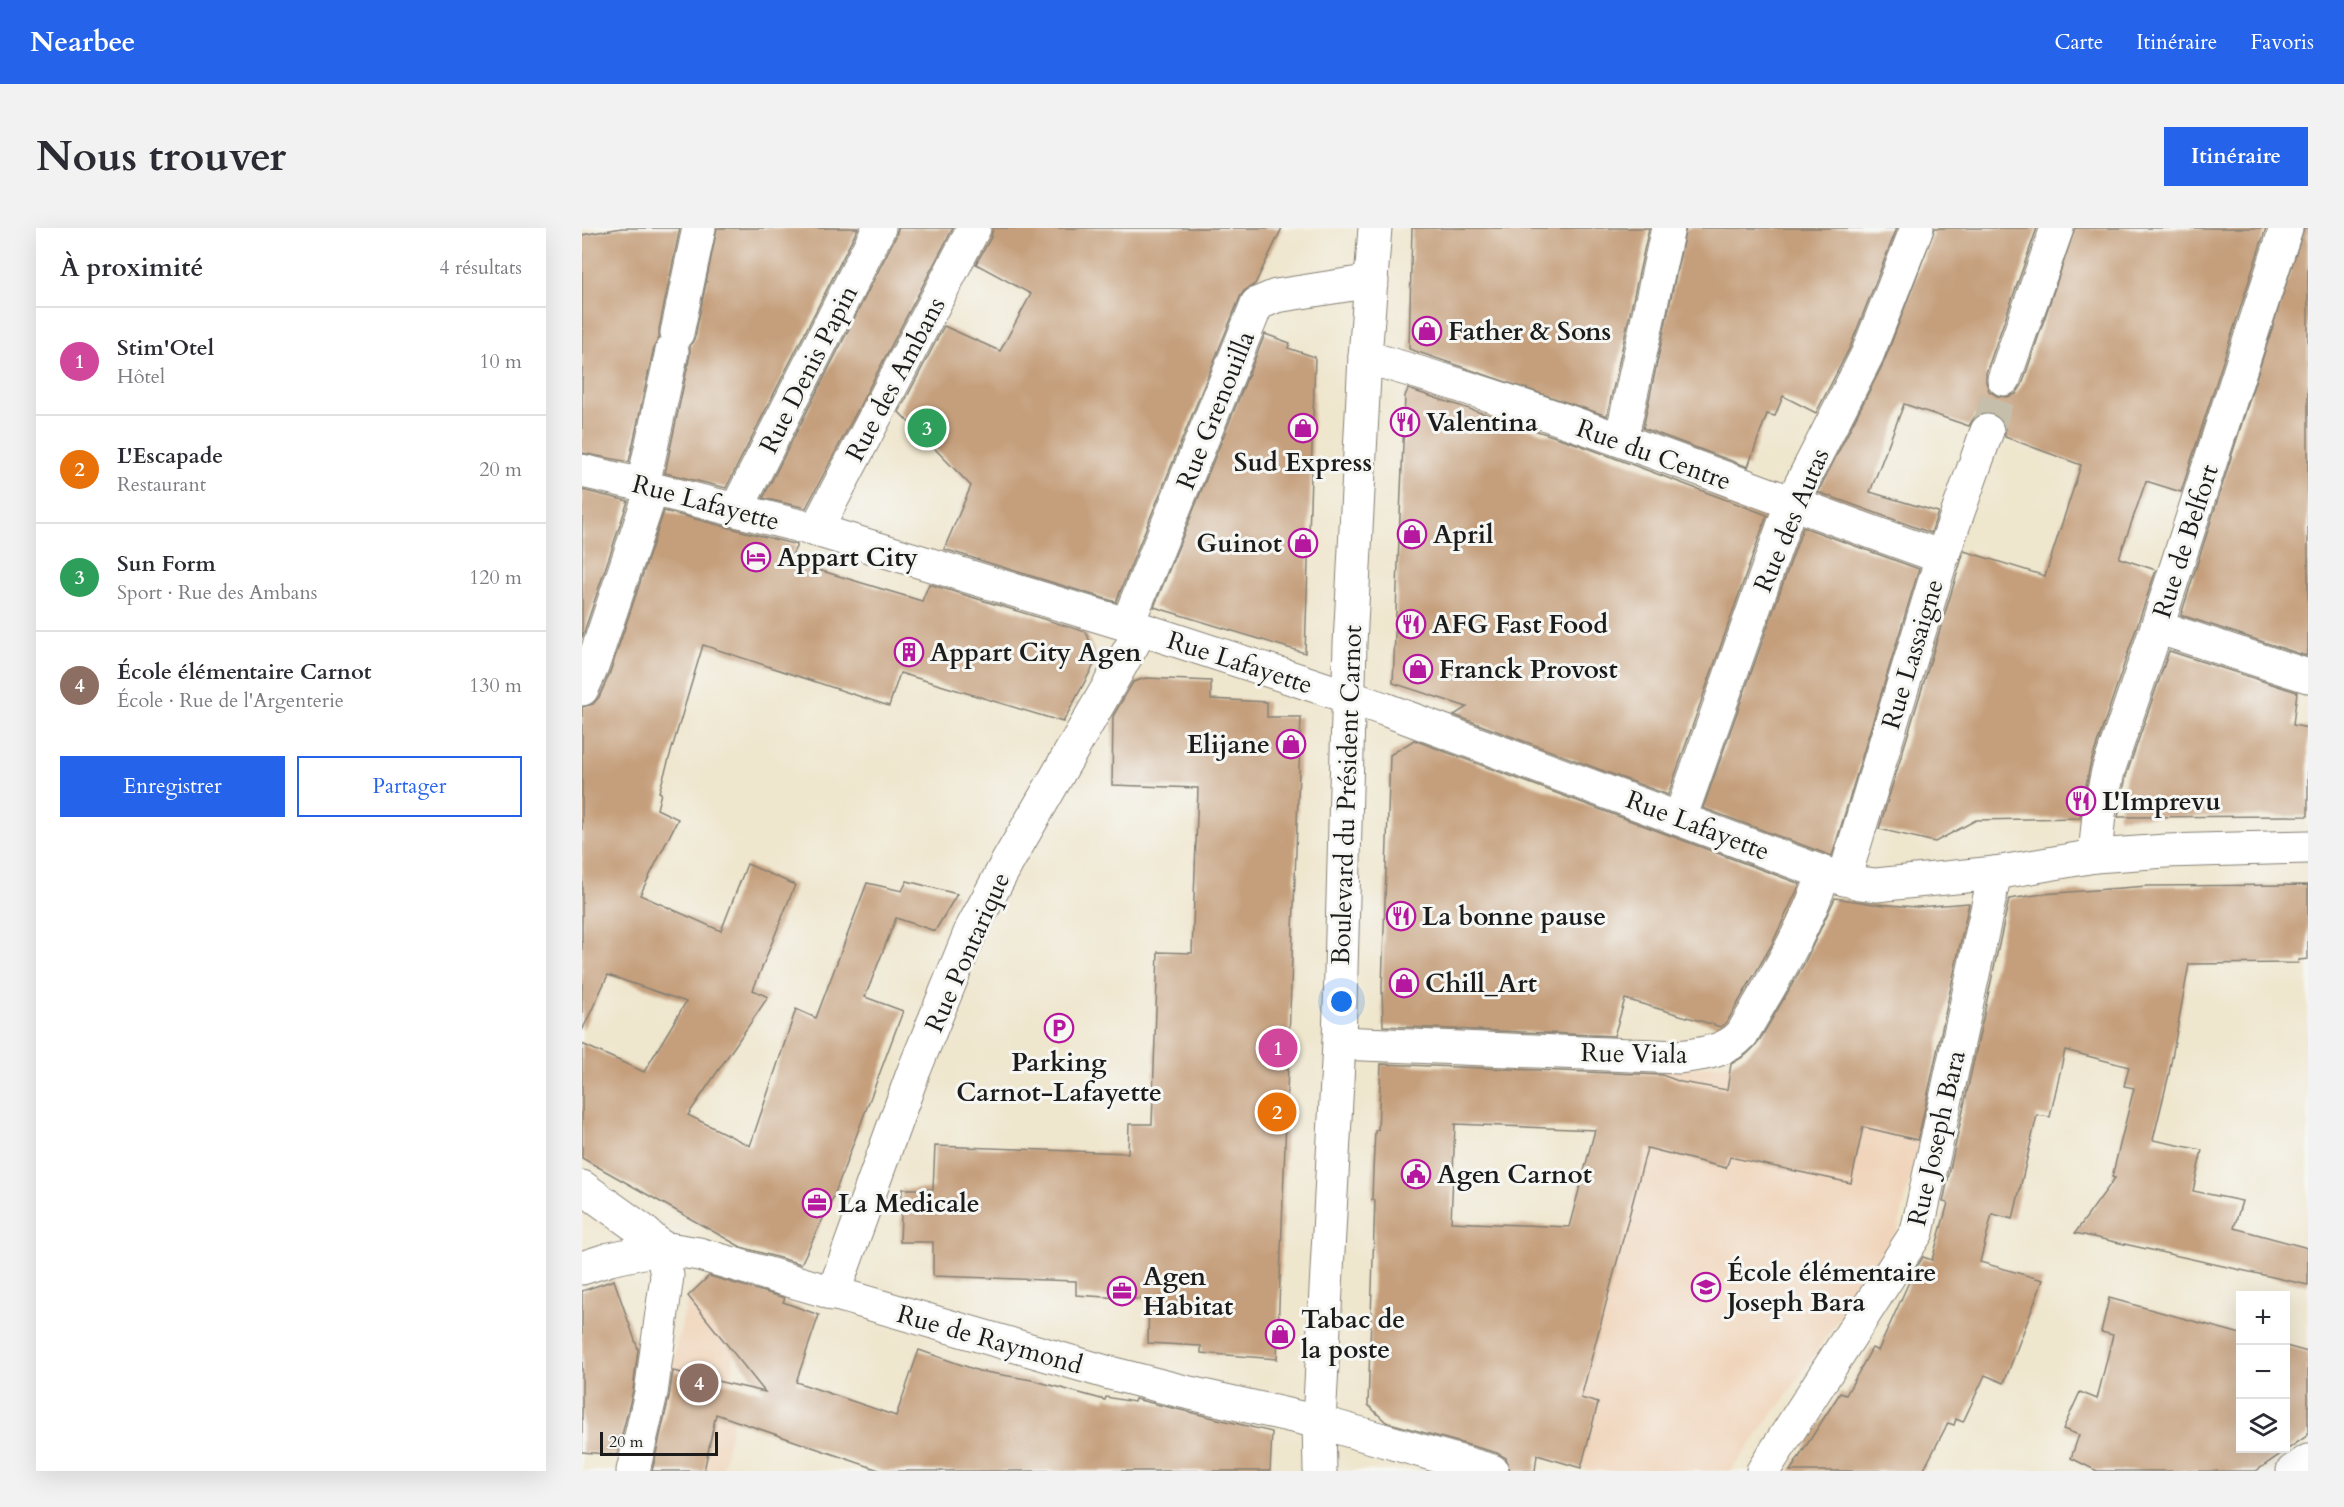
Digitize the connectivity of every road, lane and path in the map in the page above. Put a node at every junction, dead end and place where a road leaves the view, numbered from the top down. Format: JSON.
{"nodes":[{"id":1,"x":699,"y":228,"type":"edge"},
{"id":2,"x":879,"y":228,"type":"edge"},
{"id":3,"x":974,"y":228,"type":"edge"},
{"id":4,"x":1375,"y":228,"type":"edge"},
{"id":5,"x":1668,"y":228,"type":"edge"},
{"id":6,"x":1917,"y":228,"type":"edge"},
{"id":7,"x":2057,"y":228,"type":"edge"},
{"id":8,"x":2286,"y":228,"type":"edge"},
{"id":9,"x":1372,"y":281,"type":"junction"},
{"id":10,"x":1365,"y":357,"type":"junction"},
{"id":11,"x":2004,"y":379,"type":"tunnel mouth"},
{"id":12,"x":1987,"y":431,"type":"tunnel mouth"},
{"id":13,"x":1621,"y":440,"type":"junction"},
{"id":14,"x":582,"y":471,"type":"edge"},
{"id":15,"x":648,"y":487,"type":"junction"},
{"id":16,"x":1791,"y":504,"type":"junction"},
{"id":17,"x":736,"y":510,"type":"junction"},
{"id":18,"x":816,"y":530,"type":"junction"},
{"id":19,"x":1942,"y":557,"type":"junction"},
{"id":20,"x":1134,"y":627,"type":"junction"},
{"id":21,"x":2157,"y":627,"type":"junction"},
{"id":22,"x":2308,"y":676,"type":"edge"},
{"id":23,"x":582,"y":689,"type":"edge"},
{"id":24,"x":1349,"y":699,"type":"junction"},
{"id":25,"x":1680,"y":818,"type":"junction"},
{"id":26,"x":2308,"y":847,"type":"edge"},
{"id":27,"x":2095,"y":856,"type":"junction"},
{"id":28,"x":1995,"y":873,"type":"junction"},
{"id":29,"x":1834,"y":876,"type":"junction"},
{"id":30,"x":1339,"y":1043,"type":"junction"},
{"id":31,"x":582,"y":1187,"type":"edge"},
{"id":32,"x":662,"y":1248,"type":"junction"},
{"id":33,"x":582,"y":1268,"type":"edge"},
{"id":34,"x":833,"y":1294,"type":"junction"},
{"id":35,"x":1319,"y":1422,"type":"junction"},
{"id":36,"x":2308,"y":1461,"type":"edge"},
{"id":37,"x":633,"y":1471,"type":"edge"},
{"id":38,"x":1320,"y":1471,"type":"edge"},
{"id":39,"x":1492,"y":1471,"type":"edge"},
{"id":40,"x":1763,"y":1471,"type":"edge"},
{"id":41,"x":2293,"y":1471,"type":"edge"}],
"edges":[{"from":1,"to":15,"type":"street"},
{"from":2,"to":17,"type":"street","name":"Rue Denis Papin"},
{"from":3,"to":18,"type":"street","name":"Rue des Ambans"},
{"from":4,"to":9,"type":"street","name":"Boulevard du Président Carnot"},
{"from":5,"to":13,"type":"street"},
{"from":6,"to":16,"type":"street","name":"Rue des Autas"},
{"from":7,"to":11,"type":"street"},
{"from":8,"to":21,"type":"street","name":"Rue de Belfort"},
{"from":9,"to":10,"type":"street","name":"Boulevard du Président Carnot"},
{"from":9,"to":20,"type":"street","name":"Rue Grenouilla"},
{"from":10,"to":13,"type":"street","name":"Rue du Centre"},
{"from":10,"to":24,"type":"street","name":"Boulevard du Président Carnot"},
{"from":12,"to":19,"type":"street","name":"Rue Lassaigne"},
{"from":13,"to":16,"type":"street","name":"Rue du Centre"},
{"from":14,"to":15,"type":"street","name":"Rue Lafayette"},
{"from":15,"to":17,"type":"street","name":"Rue Lafayette"},
{"from":15,"to":23,"type":"street"},
{"from":16,"to":19,"type":"street","name":"Rue du Centre"},
{"from":16,"to":25,"type":"street","name":"Rue des Autas"},
{"from":17,"to":18,"type":"street","name":"Rue Lafayette"},
{"from":18,"to":20,"type":"street","name":"Rue Lafayette"},
{"from":19,"to":29,"type":"street","name":"Rue Lassaigne"},
{"from":20,"to":24,"type":"street","name":"Rue Lafayette"},
{"from":20,"to":34,"type":"street","name":"Rue Pontarique"},
{"from":21,"to":22,"type":"street"},
{"from":21,"to":27,"type":"street","name":"Rue de Belfort"},
{"from":24,"to":25,"type":"street","name":"Rue Lafayette"},
{"from":24,"to":30,"type":"street","name":"Boulevard du Président Carnot"},
{"from":25,"to":29,"type":"street","name":"Rue Lafayette"},
{"from":26,"to":27,"type":"street","name":"Rue Lafayette"},
{"from":27,"to":28,"type":"street","name":"Rue Lafayette"},
{"from":28,"to":29,"type":"street","name":"Rue Lafayette"},
{"from":28,"to":40,"type":"street","name":"Rue Joseph Bara"},
{"from":29,"to":30,"type":"street","name":"Rue Viala"},
{"from":30,"to":35,"type":"street","name":"Boulevard du Président Carnot"},
{"from":31,"to":32,"type":"street"},
{"from":32,"to":33,"type":"street"},
{"from":32,"to":34,"type":"street","name":"Rue de Raymond"},
{"from":32,"to":37,"type":"street"},
{"from":34,"to":35,"type":"street","name":"Rue de Raymond"},
{"from":35,"to":38,"type":"street","name":"Boulevard du Président Carnot"},
{"from":35,"to":39,"type":"street","name":"Rue de Raymond"},
{"from":36,"to":41,"type":"street"}]}
